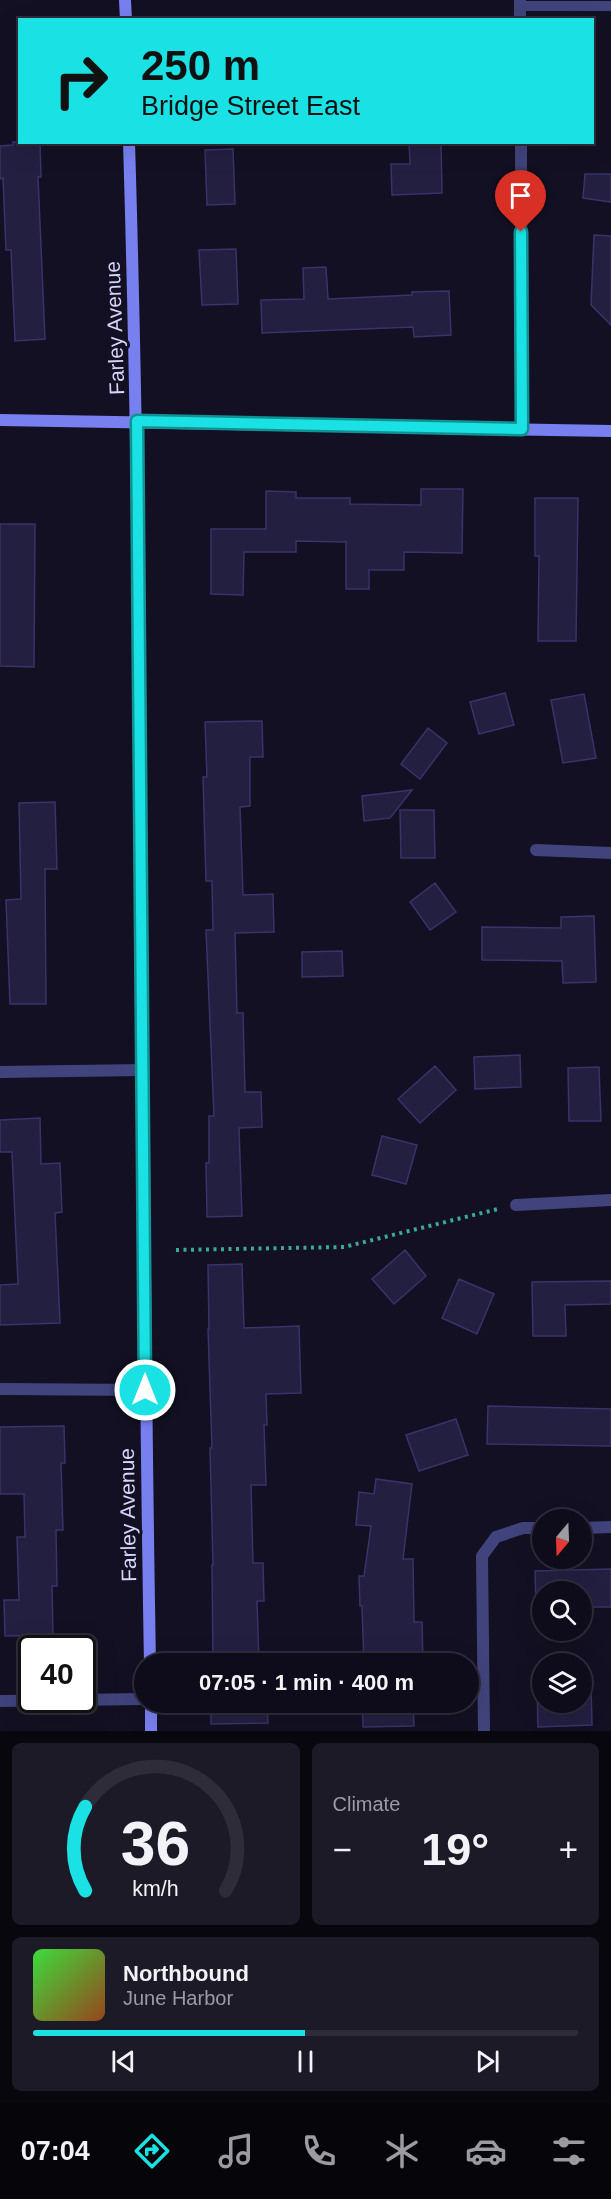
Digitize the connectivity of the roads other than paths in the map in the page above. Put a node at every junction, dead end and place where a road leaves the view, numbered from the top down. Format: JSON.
{"nodes":[{"id":1,"x":126,"y":0,"type":"edge"},
{"id":2,"x":520,"y":3,"type":"edge"},
{"id":3,"x":611,"y":6,"type":"edge"},
{"id":4,"x":126,"y":18,"type":"edge"},
{"id":5,"x":129,"y":144,"type":"edge"},
{"id":6,"x":520,"y":144,"type":"edge"},
{"id":7,"x":0,"y":420,"type":"edge"},
{"id":8,"x":137,"y":421,"type":"junction"},
{"id":9,"x":522,"y":429,"type":"junction"},
{"id":10,"x":611,"y":431,"type":"edge"},
{"id":11,"x":536,"y":850,"type":"dead end"},
{"id":12,"x":611,"y":854,"type":"edge"},
{"id":13,"x":143,"y":1070,"type":"junction"},
{"id":14,"x":0,"y":1072,"type":"edge"},
{"id":15,"x":611,"y":1200,"type":"edge"},
{"id":16,"x":516,"y":1205,"type":"road end"},
{"id":17,"x":0,"y":1389,"type":"edge"},
{"id":18,"x":145,"y":1390,"type":"junction"},
{"id":19,"x":611,"y":1527,"type":"edge"},
{"id":20,"x":532,"y":1528,"type":"edge"},
{"id":21,"x":592,"y":1528,"type":"edge"},
{"id":22,"x":150,"y":1653,"type":"edge"},
{"id":23,"x":134,"y":1699,"type":"edge"},
{"id":24,"x":0,"y":1701,"type":"edge"},
{"id":25,"x":151,"y":1713,"type":"edge"},
{"id":26,"x":151,"y":1731,"type":"edge"},
{"id":27,"x":484,"y":1731,"type":"edge"}],
"edges":[{"from":1,"to":4,"type":"street"},
{"from":2,"to":3,"type":"lane"},
{"from":5,"to":8,"type":"street","name":"Farley Avenue"},
{"from":6,"to":9,"type":"street"},
{"from":7,"to":8,"type":"street"},
{"from":8,"to":9,"type":"street"},
{"from":8,"to":13,"type":"street","name":"Farley Avenue"},
{"from":9,"to":10,"type":"street"},
{"from":11,"to":12,"type":"street"},
{"from":13,"to":14,"type":"street"},
{"from":13,"to":18,"type":"street","name":"Farley Avenue"},
{"from":15,"to":16,"type":"street"},
{"from":17,"to":18,"type":"street"},
{"from":18,"to":22,"type":"street","name":"Farley Avenue"},
{"from":19,"to":21,"type":"street"},
{"from":20,"to":27,"type":"street"},
{"from":23,"to":24,"type":"street"},
{"from":25,"to":26,"type":"street"}]}
